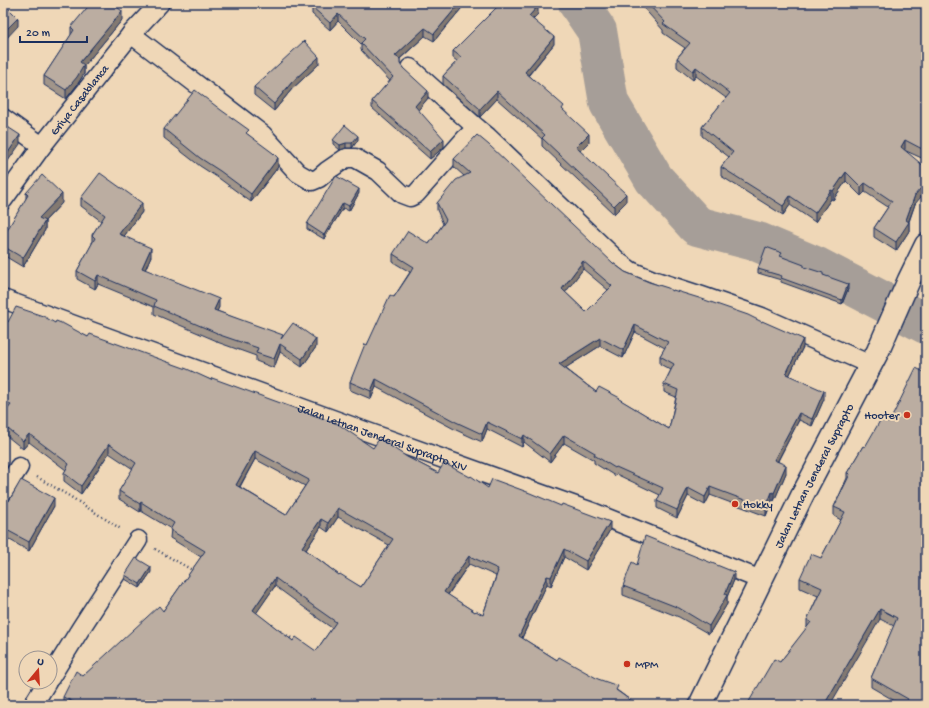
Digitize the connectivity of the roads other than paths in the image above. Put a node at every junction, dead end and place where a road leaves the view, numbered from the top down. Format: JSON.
{"nodes":[{"id":1,"x":160,"y":3,"type":"edge"},
{"id":2,"x":130,"y":34,"type":"junction"},
{"id":3,"x":410,"y":68,"type":"dead end"},
{"id":4,"x":3,"y":118,"type":"edge"},
{"id":5,"x":477,"y":128,"type":"junction"},
{"id":6,"x":42,"y":146,"type":"junction"},
{"id":7,"x":3,"y":200,"type":"edge"},
{"id":8,"x":926,"y":245,"type":"edge"},
{"id":9,"x":3,"y":299,"type":"edge"},
{"id":10,"x":874,"y":358,"type":"junction"},
{"id":11,"x":19,"y":467,"type":"road end"},
{"id":12,"x":3,"y":492,"type":"edge"},
{"id":13,"x":138,"y":540,"type":"road end"},
{"id":14,"x":761,"y":580,"type":"junction"},
{"id":15,"x":58,"y":665,"type":"edge"},
{"id":16,"x":42,"y":690,"type":"edge"},
{"id":17,"x":33,"y":705,"type":"edge"},
{"id":18,"x":700,"y":705,"type":"edge"}],
"edges":[{"from":1,"to":2,"type":"street","name":"Griya Casablanca"},
{"from":2,"to":5,"type":"street"},
{"from":2,"to":6,"type":"street","name":"Griya Casablanca"},
{"from":3,"to":5,"type":"street"},
{"from":4,"to":6,"type":"street"},
{"from":5,"to":10,"type":"street"},
{"from":6,"to":7,"type":"street","name":"Griya Casablanca"},
{"from":8,"to":10,"type":"main road","name":"Jalan Letnan Jenderal Suprapto"},
{"from":9,"to":14,"type":"street","name":"Jalan Letnan Jenderal Suprapto XIV"},
{"from":10,"to":14,"type":"main road","name":"Jalan Letnan Jenderal Suprapto"},
{"from":11,"to":12,"type":"street"},
{"from":13,"to":15,"type":"street"},
{"from":14,"to":18,"type":"main road","name":"Jalan Letnan Jenderal Suprapto"},
{"from":16,"to":17,"type":"street"}]}
